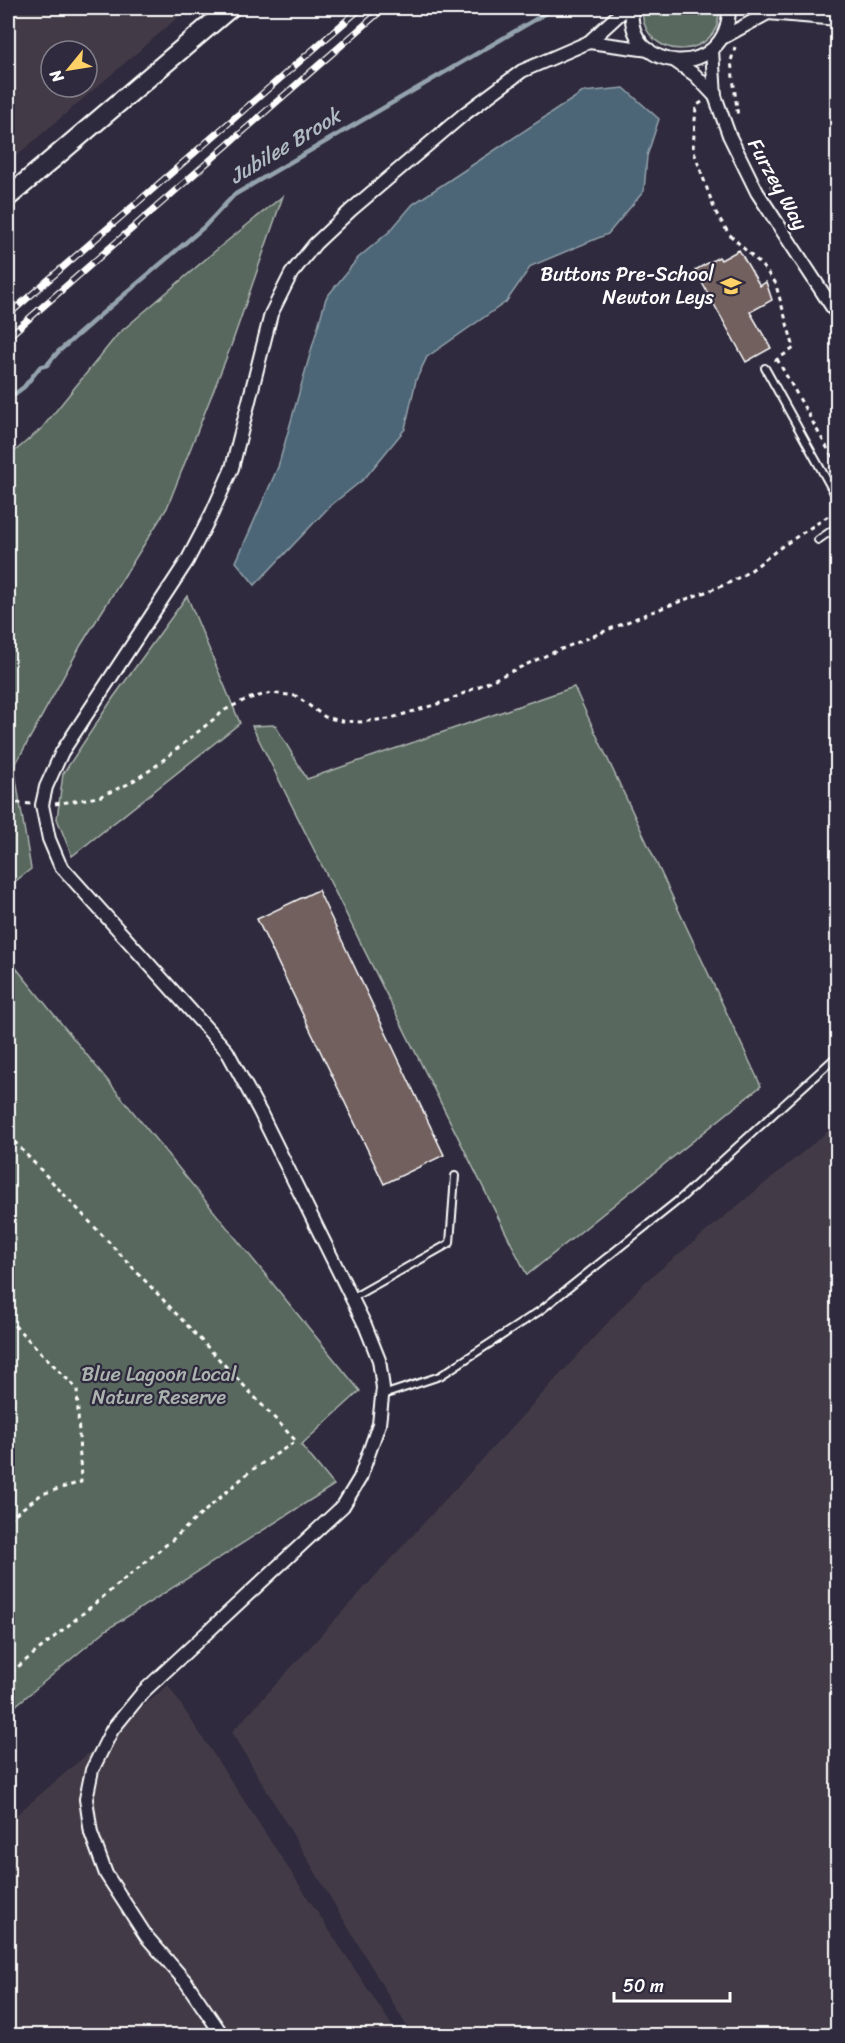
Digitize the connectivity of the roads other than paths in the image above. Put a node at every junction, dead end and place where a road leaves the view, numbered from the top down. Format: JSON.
{"nodes":[{"id":1,"x":230,"y":8,"type":"edge"},
{"id":2,"x":626,"y":8,"type":"edge"},
{"id":3,"x":632,"y":8,"type":"edge"},
{"id":4,"x":729,"y":8,"type":"edge"},
{"id":5,"x":763,"y":10,"type":"edge"},
{"id":6,"x":837,"y":19,"type":"edge"},
{"id":7,"x":723,"y":37,"type":"junction"},
{"id":8,"x":589,"y":42,"type":"junction"},
{"id":9,"x":650,"y":50,"type":"junction"},
{"id":10,"x":712,"y":50,"type":"junction"},
{"id":11,"x":675,"y":61,"type":"junction"},
{"id":12,"x":715,"y":96,"type":"junction"},
{"id":13,"x":8,"y":197,"type":"edge"},
{"id":14,"x":837,"y":316,"type":"edge"},
{"id":15,"x":765,"y":368,"type":"road end"},
{"id":16,"x":837,"y":500,"type":"edge"},
{"id":17,"x":837,"y":525,"type":"edge"},
{"id":18,"x":818,"y":540,"type":"dead end"},
{"id":19,"x":837,"y":1055,"type":"edge"},
{"id":20,"x":455,"y":1176,"type":"dead end"},
{"id":21,"x":351,"y":1298,"type":"junction"},
{"id":22,"x":382,"y":1395,"type":"junction"},
{"id":23,"x":223,"y":2036,"type":"edge"}],
"edges":[{"from":1,"to":13,"type":"street"},
{"from":2,"to":8,"type":"street"},
{"from":3,"to":9,"type":"street"},
{"from":4,"to":7,"type":"street"},
{"from":5,"to":6,"type":"street"},
{"from":5,"to":7,"type":"street"},
{"from":7,"to":10,"type":"street"},
{"from":8,"to":9,"type":"street","name":"Furzey Way"},
{"from":8,"to":21,"type":"street"},
{"from":9,"to":11,"type":"street","name":"Furzey Way"},
{"from":10,"to":11,"type":"street"},
{"from":10,"to":12,"type":"street","name":"Furzey Way"},
{"from":11,"to":12,"type":"street","name":"Furzey Way"},
{"from":12,"to":14,"type":"street","name":"Furzey Way"},
{"from":15,"to":16,"type":"lane"},
{"from":17,"to":18,"type":"lane"},
{"from":19,"to":22,"type":"lane"},
{"from":20,"to":21,"type":"lane"},
{"from":21,"to":22,"type":"street"},
{"from":22,"to":23,"type":"street"}]}
